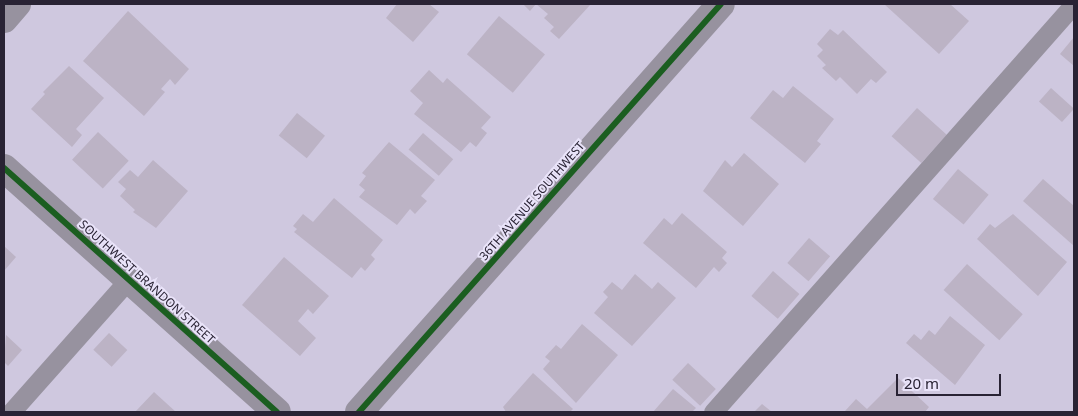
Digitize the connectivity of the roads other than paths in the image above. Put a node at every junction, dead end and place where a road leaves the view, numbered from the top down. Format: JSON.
{"nodes":[{"id":1,"x":17,"y":4,"type":"edge"},
{"id":2,"x":721,"y":4,"type":"edge"},
{"id":3,"x":1074,"y":4,"type":"edge"},
{"id":4,"x":4,"y":19,"type":"edge"},
{"id":5,"x":4,"y":168,"type":"edge"},
{"id":6,"x":128,"y":280,"type":"junction"},
{"id":7,"x":11,"y":412,"type":"edge"},
{"id":8,"x":277,"y":412,"type":"edge"},
{"id":9,"x":360,"y":412,"type":"edge"},
{"id":10,"x":713,"y":412,"type":"edge"}],
"edges":[{"from":1,"to":4,"type":"street"},
{"from":2,"to":9,"type":"street","name":"36TH AVENUE SOUTHWEST"},
{"from":3,"to":10,"type":"lane"},
{"from":5,"to":6,"type":"street","name":"SOUTHWEST BRANDON STREET"},
{"from":6,"to":7,"type":"lane"},
{"from":6,"to":8,"type":"street","name":"SOUTHWEST BRANDON STREET"}]}
